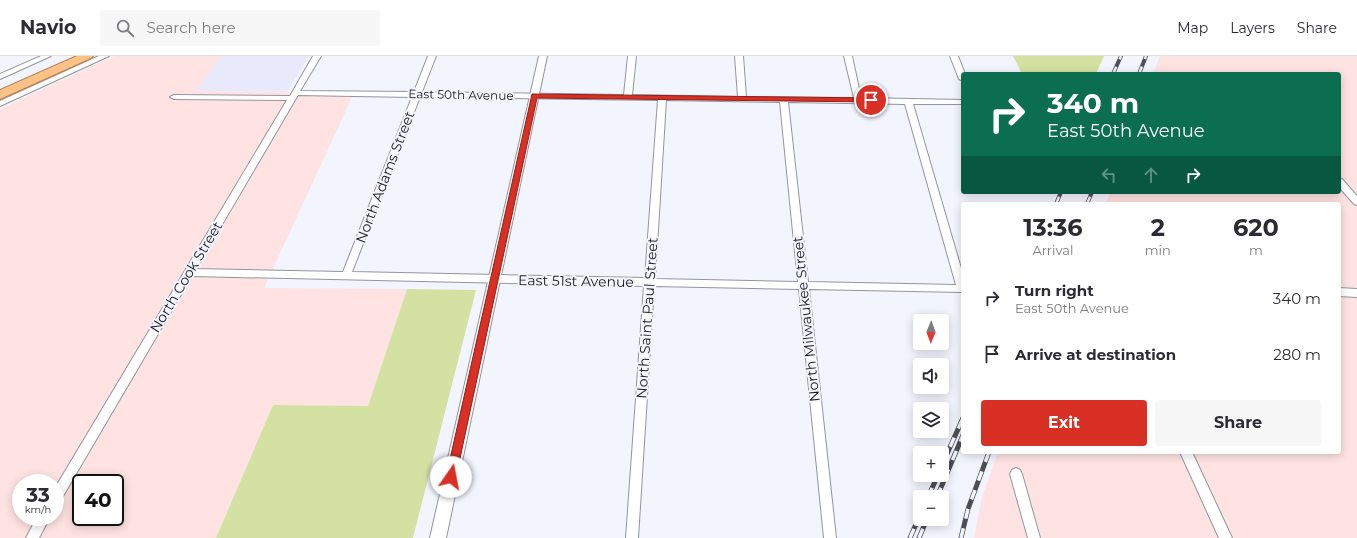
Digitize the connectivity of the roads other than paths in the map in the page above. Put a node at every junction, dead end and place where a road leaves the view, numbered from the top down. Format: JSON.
{"nodes":[{"id":1,"x":47,"y":56,"type":"edge"},
{"id":2,"x":74,"y":56,"type":"edge"},
{"id":3,"x":86,"y":56,"type":"edge"},
{"id":4,"x":105,"y":56,"type":"edge"},
{"id":5,"x":317,"y":56,"type":"edge"},
{"id":6,"x":432,"y":56,"type":"edge"},
{"id":7,"x":543,"y":56,"type":"edge"},
{"id":8,"x":632,"y":56,"type":"edge"},
{"id":9,"x":739,"y":56,"type":"edge"},
{"id":10,"x":848,"y":56,"type":"edge"},
{"id":11,"x":954,"y":56,"type":"edge"},
{"id":12,"x":961,"y":74,"type":"edge"},
{"id":13,"x":0,"y":77,"type":"edge"},
{"id":14,"x":0,"y":89,"type":"edge"},
{"id":15,"x":418,"y":94,"type":"junction"},
{"id":16,"x":0,"y":95,"type":"edge"},
{"id":17,"x":294,"y":95,"type":"junction"},
{"id":18,"x":534,"y":96,"type":"junction"},
{"id":19,"x":174,"y":97,"type":"dead end"},
{"id":20,"x":628,"y":97,"type":"junction"},
{"id":21,"x":662,"y":98,"type":"junction"},
{"id":22,"x":742,"y":99,"type":"junction"},
{"id":23,"x":784,"y":99,"type":"junction"},
{"id":24,"x":858,"y":100,"type":"junction"},
{"id":25,"x":908,"y":101,"type":"junction"},
{"id":26,"x":961,"y":102,"type":"edge"},
{"id":27,"x":0,"y":104,"type":"edge"},
{"id":28,"x":1341,"y":183,"type":"edge"},
{"id":29,"x":1357,"y":202,"type":"edge"},
{"id":30,"x":189,"y":272,"type":"junction"},
{"id":31,"x":346,"y":276,"type":"junction"},
{"id":32,"x":494,"y":279,"type":"junction"},
{"id":33,"x":650,"y":282,"type":"junction"},
{"id":34,"x":802,"y":285,"type":"junction"},
{"id":35,"x":961,"y":285,"type":"edge"},
{"id":36,"x":961,"y":288,"type":"edge"},
{"id":37,"x":1341,"y":292,"type":"edge"},
{"id":38,"x":1357,"y":292,"type":"edge"},
{"id":39,"x":1187,"y":454,"type":"edge"},
{"id":40,"x":1016,"y":474,"type":"dead end"},
{"id":41,"x":64,"y":483,"type":"edge"},
{"id":42,"x":39,"y":526,"type":"edge"},
{"id":43,"x":32,"y":538,"type":"edge"},
{"id":44,"x":438,"y":538,"type":"edge"},
{"id":45,"x":632,"y":538,"type":"edge"},
{"id":46,"x":830,"y":538,"type":"edge"},
{"id":47,"x":1034,"y":538,"type":"edge"},
{"id":48,"x":1226,"y":538,"type":"edge"}],
"edges":[{"from":1,"to":13,"type":"street"},
{"from":2,"to":14,"type":"highway"},
{"from":3,"to":16,"type":"highway"},
{"from":4,"to":27,"type":"street"},
{"from":5,"to":17,"type":"street","name":"North Cook Street"},
{"from":6,"to":15,"type":"street","name":"North Adams Street"},
{"from":7,"to":18,"type":"street"},
{"from":8,"to":20,"type":"street"},
{"from":9,"to":22,"type":"street"},
{"from":10,"to":24,"type":"street"},
{"from":11,"to":12,"type":"street"},
{"from":15,"to":17,"type":"street","name":"East 50th Avenue"},
{"from":15,"to":18,"type":"street","name":"East 50th Avenue"},
{"from":15,"to":31,"type":"street","name":"North Adams Street"},
{"from":17,"to":19,"type":"street","name":"East 50th Avenue"},
{"from":17,"to":30,"type":"street","name":"North Cook Street"},
{"from":18,"to":20,"type":"street","name":"East 50th Avenue"},
{"from":18,"to":32,"type":"street"},
{"from":20,"to":21,"type":"street","name":"East 50th Avenue"},
{"from":21,"to":22,"type":"street","name":"East 50th Avenue"},
{"from":21,"to":33,"type":"street","name":"North Saint Paul Street"},
{"from":22,"to":23,"type":"street","name":"East 50th Avenue"},
{"from":23,"to":24,"type":"street","name":"East 50th Avenue"},
{"from":23,"to":34,"type":"street","name":"North Milwaukee Street"},
{"from":24,"to":25,"type":"street","name":"East 50th Avenue"},
{"from":25,"to":26,"type":"street","name":"East 50th Avenue"},
{"from":25,"to":35,"type":"street","name":"East 51st Avenue"},
{"from":28,"to":29,"type":"street"},
{"from":30,"to":31,"type":"street","name":"East 51st Avenue"},
{"from":30,"to":41,"type":"street","name":"North Cook Street"},
{"from":31,"to":32,"type":"street","name":"East 51st Avenue"},
{"from":32,"to":33,"type":"street","name":"East 51st Avenue"},
{"from":32,"to":44,"type":"street"},
{"from":33,"to":34,"type":"street","name":"East 51st Avenue"},
{"from":33,"to":45,"type":"street","name":"North Saint Paul Street"},
{"from":34,"to":36,"type":"street","name":"East 51st Avenue"},
{"from":34,"to":46,"type":"street","name":"North Milwaukee Street"},
{"from":37,"to":38,"type":"street"},
{"from":39,"to":48,"type":"street"},
{"from":40,"to":47,"type":"street"},
{"from":42,"to":43,"type":"street"}]}
